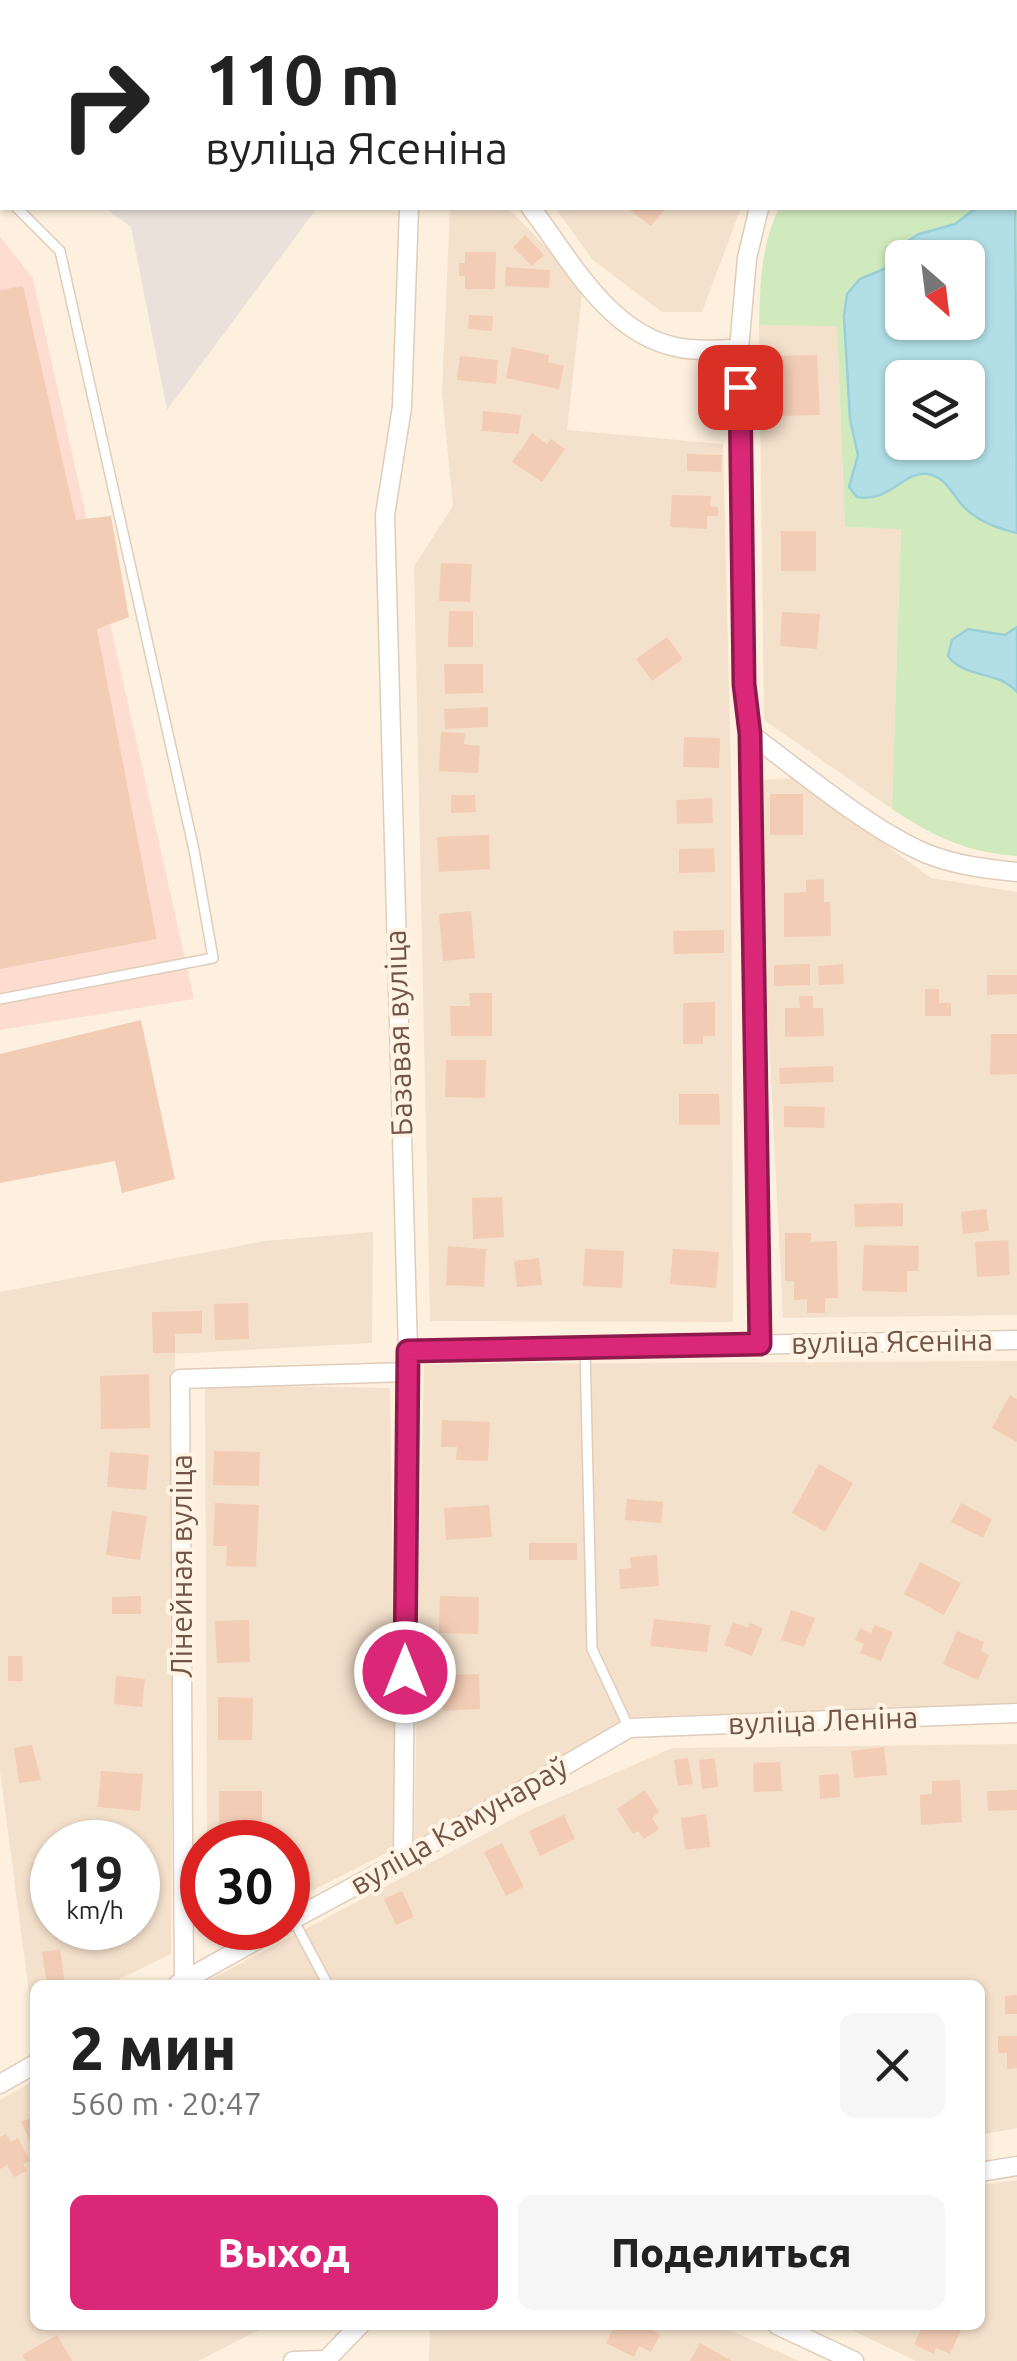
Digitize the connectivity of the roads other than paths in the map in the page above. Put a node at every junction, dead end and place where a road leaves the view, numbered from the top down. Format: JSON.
{"nodes":[{"id":1,"x":19,"y":210,"type":"edge"},
{"id":2,"x":409,"y":210,"type":"edge"},
{"id":3,"x":533,"y":210,"type":"edge"},
{"id":4,"x":758,"y":210,"type":"edge"},
{"id":5,"x":740,"y":350,"type":"junction"},
{"id":6,"x":750,"y":734,"type":"junction"},
{"id":7,"x":1017,"y":872,"type":"edge"},
{"id":8,"x":0,"y":999,"type":"edge"},
{"id":9,"x":1017,"y":1340,"type":"edge"},
{"id":10,"x":760,"y":1344,"type":"junction"},
{"id":11,"x":585,"y":1348,"type":"junction"},
{"id":12,"x":408,"y":1351,"type":"junction"},
{"id":13,"x":407,"y":1372,"type":"junction"},
{"id":14,"x":1017,"y":1713,"type":"edge"},
{"id":15,"x":630,"y":1728,"type":"junction"},
{"id":16,"x":403,"y":1860,"type":"junction"},
{"id":17,"x":310,"y":1910,"type":"edge"},
{"id":18,"x":238,"y":1950,"type":"edge"},
{"id":19,"x":304,"y":1950,"type":"edge"},
{"id":20,"x":180,"y":1980,"type":"edge"},
{"id":21,"x":185,"y":1980,"type":"edge"},
{"id":22,"x":325,"y":1980,"type":"edge"},
{"id":23,"x":30,"y":2067,"type":"edge"},
{"id":24,"x":0,"y":2084,"type":"edge"},
{"id":25,"x":1017,"y":2166,"type":"edge"},
{"id":26,"x":985,"y":2171,"type":"edge"},
{"id":27,"x":355,"y":2330,"type":"edge"},
{"id":28,"x":788,"y":2330,"type":"edge"},
{"id":29,"x":326,"y":2360,"type":"edge"},
{"id":30,"x":294,"y":2361,"type":"edge"},
{"id":31,"x":854,"y":2361,"type":"edge"}],
"edges":[{"from":1,"to":8,"type":"lane"},
{"from":2,"to":12,"type":"street","name":"Базавая вуліца"},
{"from":3,"to":5,"type":"street"},
{"from":4,"to":5,"type":"street"},
{"from":5,"to":6,"type":"street"},
{"from":6,"to":7,"type":"street"},
{"from":6,"to":10,"type":"street"},
{"from":9,"to":10,"type":"street","name":"вуліца Ясеніна"},
{"from":10,"to":11,"type":"street","name":"вуліца Ясеніна"},
{"from":11,"to":12,"type":"street","name":"вуліца Ясеніна"},
{"from":11,"to":15,"type":"lane"},
{"from":12,"to":13,"type":"street","name":"Базавая вуліца"},
{"from":13,"to":16,"type":"street","name":"Базавая вуліца"},
{"from":13,"to":20,"type":"street","name":"Лінейная вуліца"},
{"from":14,"to":15,"type":"street","name":"вуліца Леніна"},
{"from":15,"to":16,"type":"street","name":"вуліца Камунараў"},
{"from":16,"to":17,"type":"street","name":"вуліца Камунараў"},
{"from":18,"to":21,"type":"street","name":"вуліца Камунараў"},
{"from":19,"to":22,"type":"lane"},
{"from":23,"to":24,"type":"street"},
{"from":25,"to":26,"type":"street"},
{"from":27,"to":29,"type":"street"},
{"from":28,"to":31,"type":"street"},
{"from":29,"to":30,"type":"street"}]}
